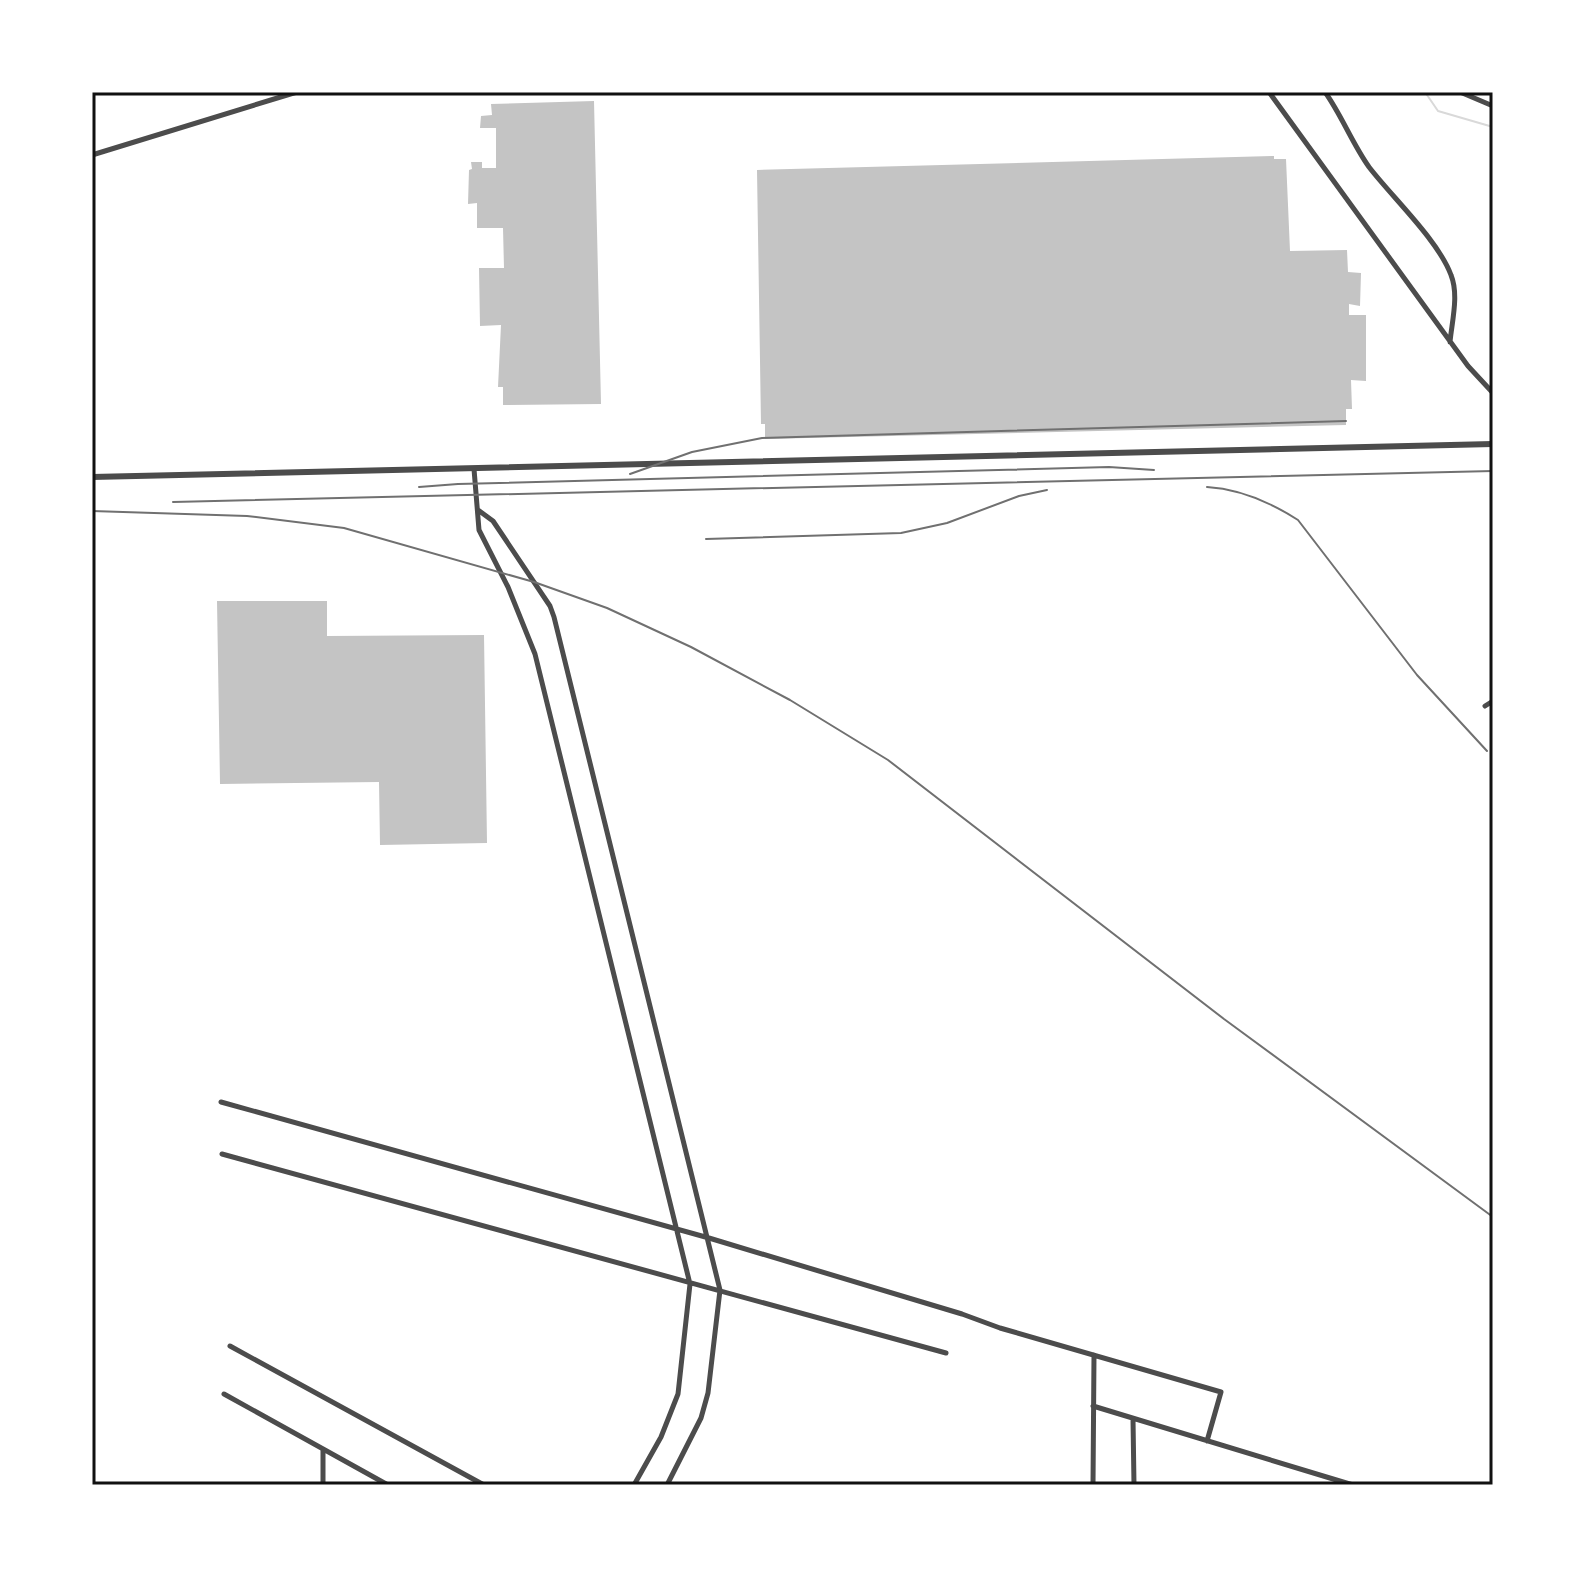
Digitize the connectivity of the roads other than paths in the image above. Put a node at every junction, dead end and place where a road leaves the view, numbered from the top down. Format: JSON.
{"nodes":[{"id":1,"x":297,"y":92,"type":"edge"},
{"id":2,"x":1269,"y":92,"type":"edge"},
{"id":3,"x":1325,"y":92,"type":"edge"},
{"id":4,"x":1460,"y":92,"type":"edge"},
{"id":5,"x":1493,"y":106,"type":"edge"},
{"id":6,"x":92,"y":155,"type":"edge"},
{"id":7,"x":1450,"y":342,"type":"junction"},
{"id":8,"x":1493,"y":393,"type":"edge"},
{"id":9,"x":1493,"y":444,"type":"edge"},
{"id":10,"x":474,"y":469,"type":"junction"},
{"id":11,"x":92,"y":477,"type":"edge"},
{"id":12,"x":477,"y":509,"type":"junction"},
{"id":13,"x":1493,"y":701,"type":"edge"},
{"id":14,"x":1485,"y":706,"type":"dead end"},
{"id":15,"x":221,"y":1102,"type":"dead end"},
{"id":16,"x":222,"y":1154,"type":"dead end"},
{"id":17,"x":679,"y":1230,"type":"junction"},
{"id":18,"x":709,"y":1238,"type":"junction"},
{"id":19,"x":690,"y":1284,"type":"junction"},
{"id":20,"x":720,"y":1290,"type":"junction"},
{"id":21,"x":230,"y":1346,"type":"dead end"},
{"id":22,"x":946,"y":1353,"type":"dead end"},
{"id":23,"x":1094,"y":1355,"type":"junction"},
{"id":24,"x":224,"y":1394,"type":"dead end"},
{"id":25,"x":1093,"y":1406,"type":"junction"},
{"id":26,"x":1133,"y":1419,"type":"junction"},
{"id":27,"x":1207,"y":1441,"type":"junction"},
{"id":28,"x":323,"y":1450,"type":"junction"},
{"id":29,"x":323,"y":1485,"type":"edge"},
{"id":30,"x":388,"y":1485,"type":"edge"},
{"id":31,"x":484,"y":1485,"type":"edge"},
{"id":32,"x":634,"y":1485,"type":"edge"},
{"id":33,"x":667,"y":1485,"type":"edge"},
{"id":34,"x":1093,"y":1485,"type":"edge"},
{"id":35,"x":1134,"y":1485,"type":"edge"},
{"id":36,"x":1353,"y":1485,"type":"edge"}],
"edges":[{"from":1,"to":6,"type":"street"},
{"from":2,"to":7,"type":"street"},
{"from":3,"to":7,"type":"street"},
{"from":4,"to":5,"type":"street"},
{"from":7,"to":8,"type":"street"},
{"from":9,"to":10,"type":"street"},
{"from":10,"to":11,"type":"street"},
{"from":10,"to":12,"type":"street"},
{"from":12,"to":17,"type":"street"},
{"from":12,"to":18,"type":"street"},
{"from":13,"to":14,"type":"street"},
{"from":15,"to":17,"type":"street"},
{"from":16,"to":19,"type":"street"},
{"from":17,"to":18,"type":"street"},
{"from":17,"to":19,"type":"street"},
{"from":18,"to":20,"type":"street"},
{"from":18,"to":23,"type":"street"},
{"from":19,"to":20,"type":"street"},
{"from":19,"to":32,"type":"street"},
{"from":20,"to":22,"type":"street"},
{"from":20,"to":33,"type":"street"},
{"from":21,"to":31,"type":"street"},
{"from":23,"to":25,"type":"street"},
{"from":23,"to":27,"type":"street"},
{"from":24,"to":28,"type":"street"},
{"from":25,"to":26,"type":"street"},
{"from":25,"to":34,"type":"street"},
{"from":26,"to":27,"type":"street"},
{"from":26,"to":35,"type":"street"},
{"from":27,"to":36,"type":"street"},
{"from":28,"to":29,"type":"street"},
{"from":28,"to":30,"type":"street"}]}
